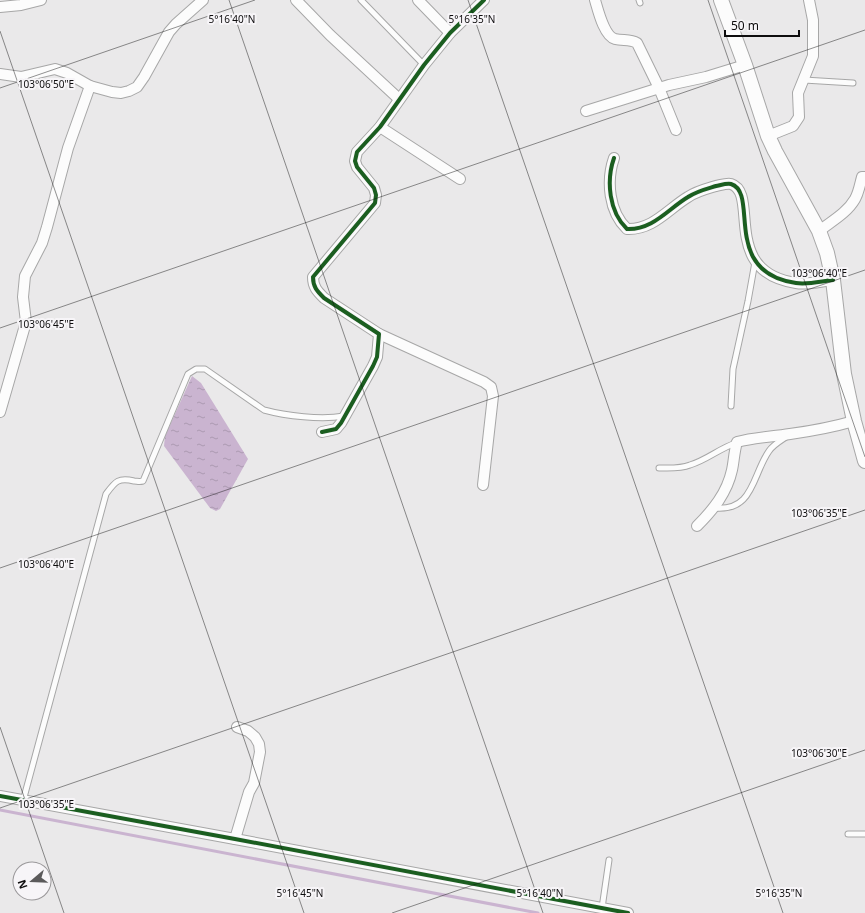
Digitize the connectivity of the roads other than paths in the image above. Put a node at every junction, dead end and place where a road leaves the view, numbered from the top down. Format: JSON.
{"nodes":[{"id":1,"x":41,"y":0,"type":"edge"},
{"id":2,"x":203,"y":0,"type":"edge"},
{"id":3,"x":296,"y":0,"type":"edge"},
{"id":4,"x":361,"y":0,"type":"edge"},
{"id":5,"x":418,"y":0,"type":"edge"},
{"id":6,"x":484,"y":0,"type":"edge"},
{"id":7,"x":594,"y":0,"type":"edge"},
{"id":8,"x":721,"y":0,"type":"edge"},
{"id":9,"x":809,"y":0,"type":"edge"},
{"id":10,"x":0,"y":7,"type":"edge"},
{"id":11,"x":450,"y":33,"type":"junction"},
{"id":12,"x":424,"y":65,"type":"junction"},
{"id":13,"x":745,"y":65,"type":"junction"},
{"id":14,"x":0,"y":74,"type":"edge"},
{"id":15,"x":804,"y":80,"type":"junction"},
{"id":16,"x":854,"y":83,"type":"dead end"},
{"id":17,"x":90,"y":86,"type":"junction"},
{"id":18,"x":659,"y":88,"type":"junction"},
{"id":19,"x":399,"y":99,"type":"junction"},
{"id":20,"x":586,"y":111,"type":"dead end"},
{"id":21,"x":380,"y":127,"type":"junction"},
{"id":22,"x":676,"y":130,"type":"dead end"},
{"id":23,"x":768,"y":136,"type":"junction"},
{"id":24,"x":614,"y":158,"type":"dead end"},
{"id":25,"x":865,"y":176,"type":"edge"},
{"id":26,"x":460,"y":178,"type":"dead end"},
{"id":27,"x":819,"y":231,"type":"junction"},
{"id":28,"x":755,"y":262,"type":"junction"},
{"id":29,"x":833,"y":280,"type":"junction"},
{"id":30,"x":379,"y":334,"type":"junction"},
{"id":31,"x":731,"y":406,"type":"dead end"},
{"id":32,"x":0,"y":412,"type":"edge"},
{"id":33,"x":345,"y":416,"type":"junction"},
{"id":34,"x":854,"y":421,"type":"junction"},
{"id":35,"x":322,"y":432,"type":"dead end"},
{"id":36,"x":791,"y":434,"type":"junction"},
{"id":37,"x":737,"y":442,"type":"junction"},
{"id":38,"x":865,"y":461,"type":"edge"},
{"id":39,"x":659,"y":468,"type":"dead end"},
{"id":40,"x":483,"y":485,"type":"dead end"},
{"id":41,"x":714,"y":508,"type":"junction"},
{"id":42,"x":697,"y":526,"type":"dead end"},
{"id":43,"x":237,"y":727,"type":"dead end"},
{"id":44,"x":0,"y":796,"type":"edge"},
{"id":45,"x":23,"y":801,"type":"junction"},
{"id":46,"x":848,"y":834,"type":"dead end"},
{"id":47,"x":865,"y":834,"type":"edge"},
{"id":48,"x":235,"y":839,"type":"junction"},
{"id":49,"x":609,"y":860,"type":"dead end"},
{"id":50,"x":602,"y":908,"type":"junction"},
{"id":51,"x":628,"y":913,"type":"edge"}],
"edges":[{"from":1,"to":10,"type":"street"},
{"from":2,"to":17,"type":"street"},
{"from":3,"to":19,"type":"street"},
{"from":4,"to":12,"type":"lane"},
{"from":5,"to":11,"type":"street"},
{"from":6,"to":11,"type":"street"},
{"from":7,"to":18,"type":"street"},
{"from":8,"to":13,"type":"main road"},
{"from":9,"to":15,"type":"street"},
{"from":11,"to":12,"type":"street"},
{"from":12,"to":19,"type":"street"},
{"from":13,"to":18,"type":"street"},
{"from":13,"to":23,"type":"main road"},
{"from":14,"to":17,"type":"street"},
{"from":15,"to":16,"type":"lane"},
{"from":15,"to":23,"type":"street"},
{"from":17,"to":32,"type":"street"},
{"from":18,"to":20,"type":"street"},
{"from":18,"to":22,"type":"street"},
{"from":19,"to":21,"type":"street"},
{"from":21,"to":26,"type":"street"},
{"from":21,"to":30,"type":"street"},
{"from":23,"to":27,"type":"main road"},
{"from":24,"to":28,"type":"street"},
{"from":25,"to":27,"type":"street"},
{"from":27,"to":29,"type":"main road"},
{"from":28,"to":29,"type":"street"},
{"from":28,"to":31,"type":"lane"},
{"from":29,"to":34,"type":"main road"},
{"from":30,"to":33,"type":"street"},
{"from":30,"to":40,"type":"street"},
{"from":33,"to":35,"type":"street"},
{"from":33,"to":45,"type":"lane"},
{"from":34,"to":36,"type":"street"},
{"from":34,"to":38,"type":"main road"},
{"from":36,"to":37,"type":"street"},
{"from":36,"to":41,"type":"lane"},
{"from":37,"to":39,"type":"lane"},
{"from":37,"to":41,"type":"street"},
{"from":41,"to":42,"type":"street"},
{"from":43,"to":48,"type":"street"},
{"from":44,"to":45,"type":"street"},
{"from":45,"to":48,"type":"street"},
{"from":46,"to":47,"type":"lane"},
{"from":48,"to":50,"type":"street"},
{"from":49,"to":50,"type":"lane"},
{"from":50,"to":51,"type":"street"}]}
